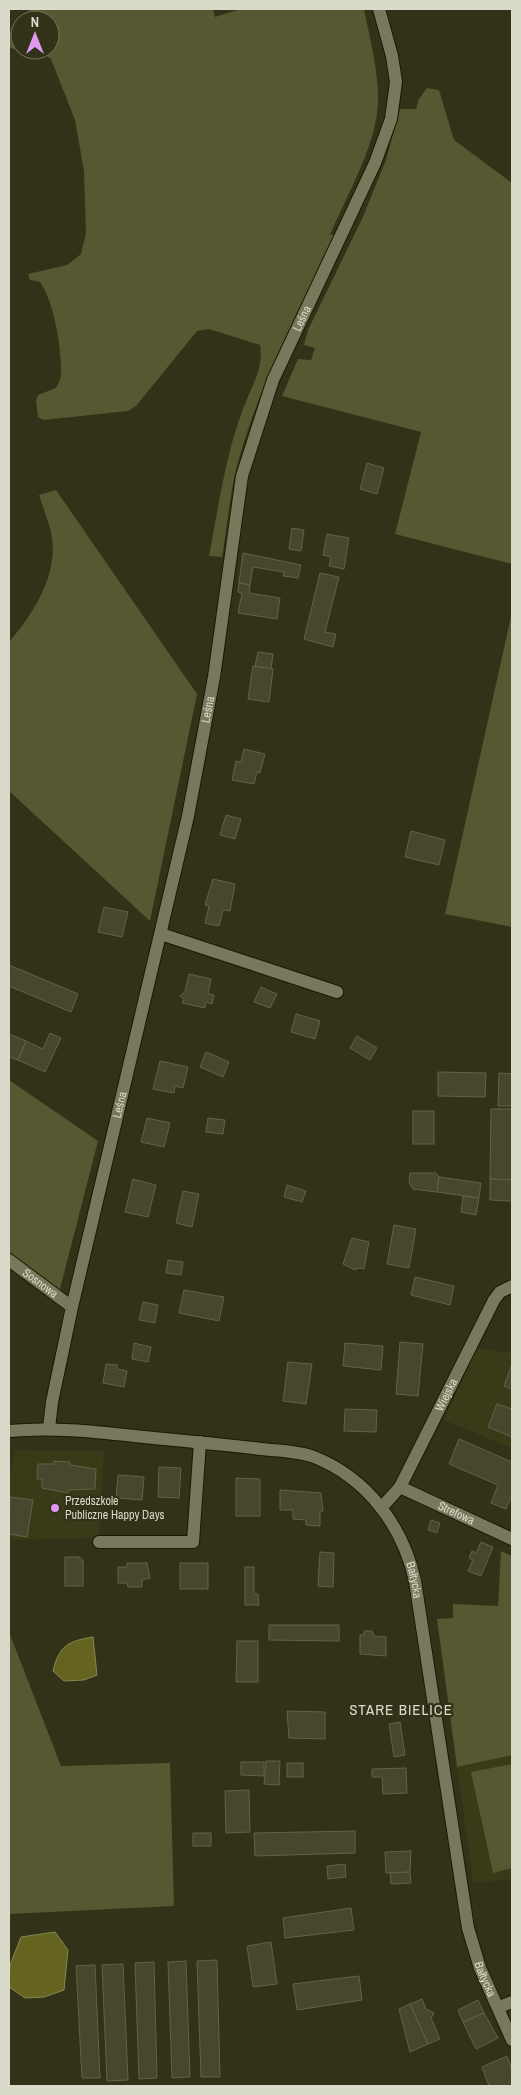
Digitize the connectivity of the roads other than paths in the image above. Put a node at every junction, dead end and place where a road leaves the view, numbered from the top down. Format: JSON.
{"nodes":[{"id":1,"x":379,"y":9,"type":"edge"},
{"id":2,"x":161,"y":934,"type":"junction"},
{"id":3,"x":337,"y":992,"type":"dead end"},
{"id":4,"x":9,"y":1260,"type":"edge"},
{"id":5,"x":512,"y":1286,"type":"edge"},
{"id":6,"x":72,"y":1307,"type":"junction"},
{"id":7,"x":49,"y":1428,"type":"junction"},
{"id":8,"x":9,"y":1432,"type":"edge"},
{"id":9,"x":200,"y":1442,"type":"junction"},
{"id":10,"x":400,"y":1487,"type":"junction"},
{"id":11,"x":382,"y":1507,"type":"junction"},
{"id":12,"x":512,"y":1539,"type":"edge"},
{"id":13,"x":99,"y":1542,"type":"dead end"},
{"id":14,"x":512,"y":2002,"type":"edge"},
{"id":15,"x":499,"y":2007,"type":"junction"},
{"id":16,"x":512,"y":2040,"type":"edge"}],
"edges":[{"from":1,"to":2,"type":"street","name":"Leśna"},
{"from":2,"to":3,"type":"street"},
{"from":2,"to":6,"type":"street","name":"Leśna"},
{"from":4,"to":6,"type":"street","name":"Sosnowa"},
{"from":5,"to":10,"type":"street","name":"Wiejska"},
{"from":6,"to":7,"type":"street","name":"Leśna"},
{"from":7,"to":8,"type":"street","name":"Bałtycka"},
{"from":7,"to":9,"type":"street","name":"Bałtycka"},
{"from":9,"to":11,"type":"street","name":"Bałtycka"},
{"from":9,"to":13,"type":"street"},
{"from":10,"to":11,"type":"street","name":"Wiejska"},
{"from":10,"to":12,"type":"street","name":"Strefowa"},
{"from":11,"to":15,"type":"street","name":"Bałtycka"},
{"from":14,"to":15,"type":"street"},
{"from":15,"to":16,"type":"street","name":"Bałtycka"}]}
